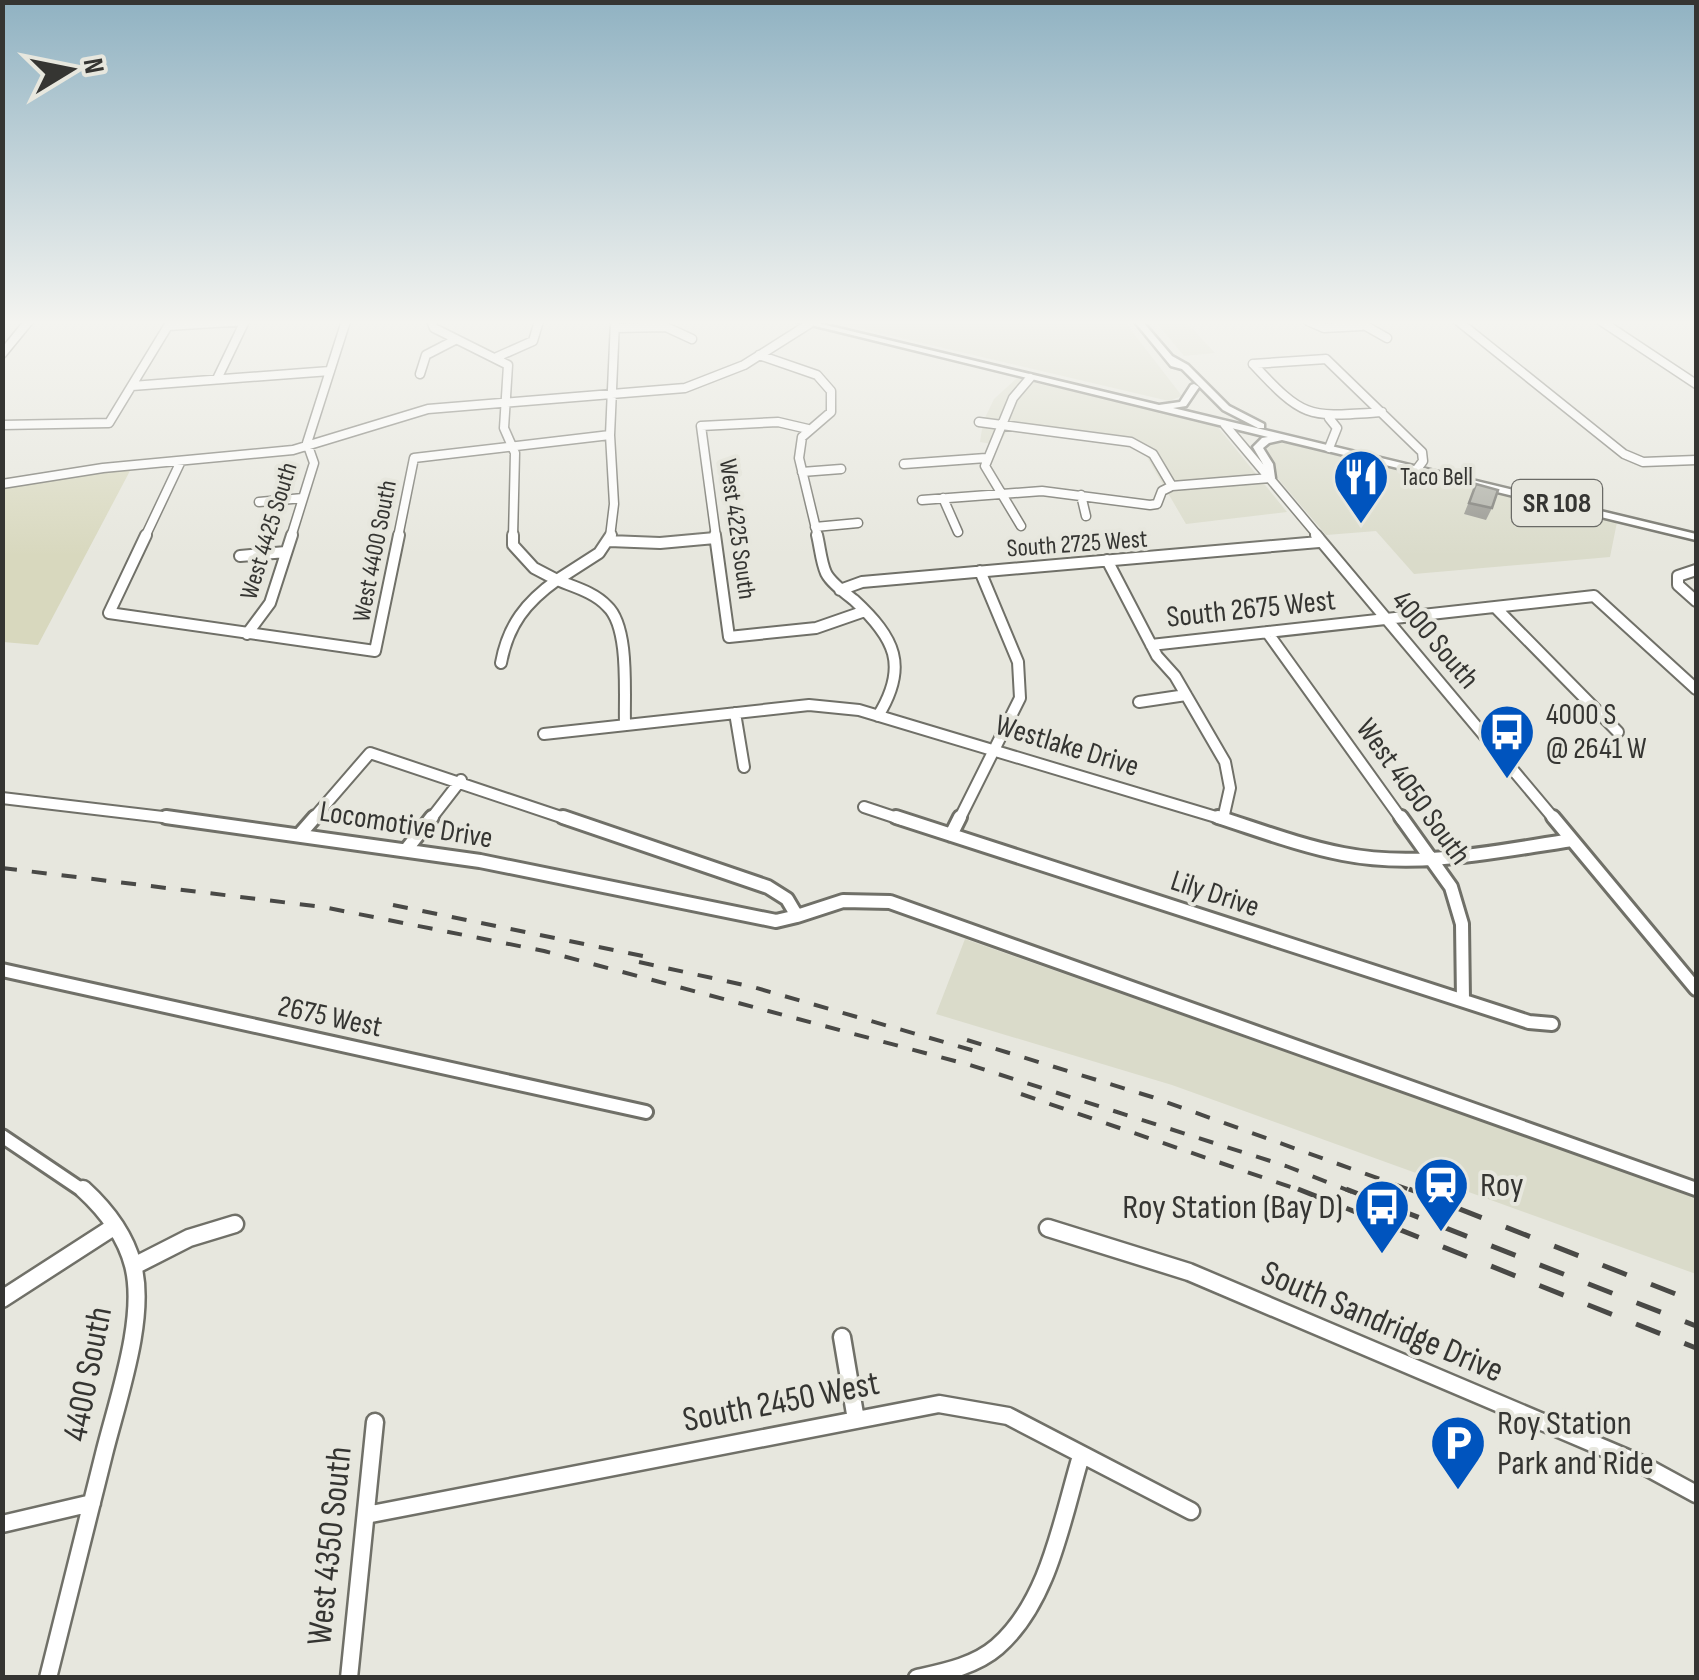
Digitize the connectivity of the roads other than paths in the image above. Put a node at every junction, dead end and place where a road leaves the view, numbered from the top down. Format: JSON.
{"nodes":[{"id":1,"x":124,"y":399,"type":"edge"},
{"id":2,"x":321,"y":399,"type":"edge"},
{"id":3,"x":507,"y":399,"type":"edge"},
{"id":4,"x":536,"y":399,"type":"edge"},
{"id":5,"x":613,"y":399,"type":"edge"},
{"id":6,"x":831,"y":399,"type":"edge"},
{"id":7,"x":1012,"y":399,"type":"edge"},
{"id":8,"x":1119,"y":399,"type":"edge"},
{"id":9,"x":1186,"y":399,"type":"edge"},
{"id":10,"x":1203,"y":399,"type":"edge"},
{"id":11,"x":1217,"y":399,"type":"edge"},
{"id":12,"x":1285,"y":399,"type":"edge"},
{"id":13,"x":1369,"y":399,"type":"edge"},
{"id":14,"x":1556,"y":399,"type":"edge"},
{"id":15,"x":507,"y":403,"type":"junction"},
{"id":16,"x":1150,"y":407,"type":"junction"},
{"id":17,"x":1382,"y":412,"type":"junction"},
{"id":18,"x":1329,"y":418,"type":"junction"},
{"id":19,"x":979,"y":422,"type":"dead end"},
{"id":20,"x":2,"y":425,"type":"edge"},
{"id":21,"x":1224,"y":425,"type":"junction"},
{"id":22,"x":1000,"y":426,"type":"junction"},
{"id":23,"x":808,"y":429,"type":"junction"},
{"id":24,"x":610,"y":435,"type":"junction"},
{"id":25,"x":1288,"y":439,"type":"junction"},
{"id":26,"x":514,"y":444,"type":"junction"},
{"id":27,"x":307,"y":447,"type":"junction"},
{"id":28,"x":1330,"y":448,"type":"junction"},
{"id":29,"x":986,"y":458,"type":"junction"},
{"id":30,"x":1696,"y":460,"type":"edge"},
{"id":31,"x":181,"y":461,"type":"junction"},
{"id":32,"x":904,"y":464,"type":"dead end"},
{"id":33,"x":842,"y":469,"type":"dead end"},
{"id":34,"x":1417,"y":469,"type":"junction"},
{"id":35,"x":802,"y":472,"type":"junction"},
{"id":36,"x":1270,"y":478,"type":"junction"},
{"id":37,"x":2,"y":484,"type":"edge"},
{"id":38,"x":1172,"y":486,"type":"junction"},
{"id":39,"x":1001,"y":491,"type":"junction"},
{"id":40,"x":1081,"y":495,"type":"junction"},
{"id":41,"x":303,"y":498,"type":"junction"},
{"id":42,"x":943,"y":498,"type":"junction"},
{"id":43,"x":922,"y":500,"type":"dead end"},
{"id":44,"x":259,"y":502,"type":"dead end"},
{"id":45,"x":1086,"y":516,"type":"dead end"},
{"id":46,"x":858,"y":523,"type":"dead end"},
{"id":47,"x":1021,"y":526,"type":"dead end"},
{"id":48,"x":815,"y":527,"type":"junction"},
{"id":49,"x":958,"y":532,"type":"dead end"},
{"id":50,"x":1696,"y":536,"type":"edge"},
{"id":51,"x":715,"y":538,"type":"junction"},
{"id":52,"x":609,"y":541,"type":"junction"},
{"id":53,"x":1319,"y":542,"type":"junction"},
{"id":54,"x":286,"y":552,"type":"junction"},
{"id":55,"x":240,"y":556,"type":"dead end"},
{"id":56,"x":1107,"y":560,"type":"junction"},
{"id":57,"x":1696,"y":570,"type":"edge"},
{"id":58,"x":980,"y":571,"type":"junction"},
{"id":59,"x":557,"y":580,"type":"junction"},
{"id":60,"x":840,"y":590,"type":"junction"},
{"id":61,"x":1696,"y":600,"type":"edge"},
{"id":62,"x":1494,"y":607,"type":"junction"},
{"id":63,"x":864,"y":611,"type":"junction"},
{"id":64,"x":1384,"y":619,"type":"junction"},
{"id":65,"x":1267,"y":632,"type":"junction"},
{"id":66,"x":247,"y":634,"type":"junction"},
{"id":67,"x":1151,"y":645,"type":"junction"},
{"id":68,"x":501,"y":663,"type":"dead end"},
{"id":69,"x":1696,"y":689,"type":"edge"},
{"id":70,"x":1186,"y":694,"type":"junction"},
{"id":71,"x":1140,"y":702,"type":"dead end"},
{"id":72,"x":735,"y":713,"type":"junction"},
{"id":73,"x":878,"y":716,"type":"junction"},
{"id":74,"x":625,"y":724,"type":"junction"},
{"id":75,"x":1618,"y":732,"type":"dead end"},
{"id":76,"x":544,"y":734,"type":"dead end"},
{"id":77,"x":993,"y":750,"type":"junction"},
{"id":78,"x":744,"y":766,"type":"dead end"},
{"id":79,"x":462,"y":780,"type":"junction"},
{"id":80,"x":2,"y":798,"type":"edge"},
{"id":81,"x":864,"y":807,"type":"dead end"},
{"id":82,"x":1223,"y":818,"type":"junction"},
{"id":83,"x":301,"y":833,"type":"junction"},
{"id":84,"x":951,"y":835,"type":"junction"},
{"id":85,"x":1572,"y":840,"type":"junction"},
{"id":86,"x":406,"y":850,"type":"junction"},
{"id":87,"x":1432,"y":860,"type":"junction"},
{"id":88,"x":798,"y":916,"type":"junction"},
{"id":89,"x":2,"y":970,"type":"edge"},
{"id":90,"x":1696,"y":989,"type":"edge"},
{"id":91,"x":1463,"y":1000,"type":"junction"},
{"id":92,"x":1552,"y":1024,"type":"dead end"},
{"id":93,"x":646,"y":1112,"type":"dead end"},
{"id":94,"x":2,"y":1136,"type":"edge"},
{"id":95,"x":1696,"y":1189,"type":"edge"},
{"id":96,"x":235,"y":1224,"type":"dead end"},
{"id":97,"x":115,"y":1226,"type":"junction"},
{"id":98,"x":1048,"y":1228,"type":"dead end"},
{"id":99,"x":134,"y":1266,"type":"junction"},
{"id":100,"x":2,"y":1298,"type":"edge"},
{"id":101,"x":842,"y":1337,"type":"dead end"},
{"id":102,"x":856,"y":1420,"type":"junction"},
{"id":103,"x":376,"y":1422,"type":"dead end"},
{"id":104,"x":1081,"y":1456,"type":"junction"},
{"id":105,"x":1692,"y":1491,"type":"edge"},
{"id":106,"x":92,"y":1503,"type":"junction"},
{"id":107,"x":1191,"y":1510,"type":"dead end"},
{"id":108,"x":366,"y":1516,"type":"junction"},
{"id":109,"x":2,"y":1524,"type":"edge"},
{"id":110,"x":48,"y":1678,"type":"edge"},
{"id":111,"x":349,"y":1678,"type":"edge"},
{"id":112,"x":917,"y":1678,"type":"edge"}],
"edges":[{"from":1,"to":20,"type":"street"},
{"from":2,"to":27,"type":"street","name":"West 4425 South"},
{"from":3,"to":15,"type":"street"},
{"from":4,"to":15,"type":"street"},
{"from":5,"to":24,"type":"street"},
{"from":6,"to":23,"type":"street"},
{"from":7,"to":22,"type":"street"},
{"from":8,"to":16,"type":"main road","number":"SR 108"},
{"from":9,"to":16,"type":"main road"},
{"from":10,"to":21,"type":"main road","name":"4000 South"},
{"from":11,"to":25,"type":"main road"},
{"from":12,"to":18,"type":"street"},
{"from":13,"to":17,"type":"street"},
{"from":14,"to":30,"type":"street"},
{"from":15,"to":26,"type":"street"},
{"from":15,"to":27,"type":"street"},
{"from":16,"to":21,"type":"main road","number":"SR 108"},
{"from":17,"to":18,"type":"street"},
{"from":17,"to":34,"type":"street"},
{"from":18,"to":28,"type":"street"},
{"from":19,"to":22,"type":"street"},
{"from":21,"to":25,"type":"main road","number":"SR 108"},
{"from":21,"to":36,"type":"street","name":"4000 South"},
{"from":22,"to":29,"type":"street"},
{"from":22,"to":38,"type":"street"},
{"from":23,"to":35,"type":"street"},
{"from":23,"to":51,"type":"street","name":"West 4225 South"},
{"from":24,"to":26,"type":"street"},
{"from":24,"to":52,"type":"street"},
{"from":25,"to":28,"type":"main road","number":"SR 108"},
{"from":25,"to":36,"type":"main road"},
{"from":26,"to":59,"type":"street"},
{"from":26,"to":66,"type":"street","name":"West 4400 South"},
{"from":27,"to":31,"type":"street"},
{"from":27,"to":41,"type":"street","name":"West 4425 South"},
{"from":28,"to":34,"type":"main road","number":"SR 108"},
{"from":29,"to":32,"type":"street"},
{"from":29,"to":39,"type":"street"},
{"from":31,"to":37,"type":"street"},
{"from":31,"to":66,"type":"street"},
{"from":33,"to":35,"type":"street"},
{"from":34,"to":50,"type":"main road","number":"SR 108"},
{"from":35,"to":48,"type":"street"},
{"from":36,"to":38,"type":"street"},
{"from":36,"to":53,"type":"street","name":"4000 South"},
{"from":38,"to":40,"type":"street"},
{"from":39,"to":40,"type":"street"},
{"from":39,"to":42,"type":"street"},
{"from":39,"to":47,"type":"street"},
{"from":40,"to":45,"type":"street"},
{"from":41,"to":44,"type":"street"},
{"from":41,"to":54,"type":"street","name":"West 4425 South"},
{"from":42,"to":43,"type":"street"},
{"from":42,"to":49,"type":"street"},
{"from":46,"to":48,"type":"street"},
{"from":48,"to":60,"type":"street"},
{"from":51,"to":52,"type":"street"},
{"from":51,"to":63,"type":"street","name":"West 4225 South"},
{"from":52,"to":59,"type":"street"},
{"from":53,"to":56,"type":"street","name":"South 2725 West"},
{"from":53,"to":64,"type":"street","name":"4000 South"},
{"from":54,"to":55,"type":"street"},
{"from":54,"to":66,"type":"street","name":"West 4425 South"},
{"from":56,"to":58,"type":"street","name":"South 2725 West"},
{"from":56,"to":67,"type":"street"},
{"from":57,"to":61,"type":"street"},
{"from":58,"to":60,"type":"street","name":"South 2725 West"},
{"from":58,"to":77,"type":"street"},
{"from":59,"to":68,"type":"street"},
{"from":59,"to":74,"type":"street"},
{"from":60,"to":63,"type":"street"},
{"from":62,"to":64,"type":"street","name":"South 2675 West"},
{"from":62,"to":69,"type":"street","name":"South 2675 West"},
{"from":62,"to":75,"type":"street"},
{"from":63,"to":73,"type":"street"},
{"from":64,"to":65,"type":"street","name":"South 2675 West"},
{"from":64,"to":85,"type":"street","name":"4000 South"},
{"from":65,"to":67,"type":"street","name":"South 2675 West"},
{"from":65,"to":87,"type":"street","name":"West 4050 South"},
{"from":67,"to":70,"type":"street"},
{"from":70,"to":71,"type":"street"},
{"from":70,"to":82,"type":"street"},
{"from":72,"to":73,"type":"street","name":"Westlake Drive"},
{"from":72,"to":74,"type":"street","name":"Westlake Drive"},
{"from":72,"to":78,"type":"street"},
{"from":73,"to":77,"type":"street","name":"Westlake Drive"},
{"from":74,"to":76,"type":"street","name":"Westlake Drive"},
{"from":77,"to":82,"type":"street","name":"Westlake Drive"},
{"from":77,"to":84,"type":"street"},
{"from":79,"to":83,"type":"street"},
{"from":79,"to":86,"type":"street"},
{"from":79,"to":88,"type":"street"},
{"from":80,"to":83,"type":"street","name":"Locomotive Drive"},
{"from":81,"to":84,"type":"street","name":"Lily Drive"},
{"from":82,"to":87,"type":"street","name":"Westlake Drive"},
{"from":83,"to":86,"type":"street","name":"Locomotive Drive"},
{"from":84,"to":91,"type":"street","name":"Lily Drive"},
{"from":85,"to":87,"type":"street","name":"Westlake Drive"},
{"from":85,"to":90,"type":"street","name":"4000 South"},
{"from":86,"to":88,"type":"street","name":"Locomotive Drive"},
{"from":87,"to":91,"type":"street","name":"West 4050 South"},
{"from":88,"to":95,"type":"street","name":"Locomotive Drive"},
{"from":89,"to":93,"type":"street","name":"2675 West"},
{"from":91,"to":92,"type":"street","name":"Lily Drive"},
{"from":94,"to":97,"type":"street","name":"4400 South"},
{"from":96,"to":99,"type":"street"},
{"from":97,"to":99,"type":"street","name":"4400 South"},
{"from":97,"to":100,"type":"street"},
{"from":98,"to":105,"type":"street","name":"South Sandridge Drive"},
{"from":99,"to":106,"type":"street","name":"4400 South"},
{"from":101,"to":102,"type":"street"},
{"from":102,"to":104,"type":"street","name":"South 2450 West"},
{"from":102,"to":108,"type":"street","name":"South 2450 West"},
{"from":103,"to":108,"type":"street","name":"West 4350 South"},
{"from":104,"to":107,"type":"street","name":"South 2450 West"},
{"from":104,"to":112,"type":"street"},
{"from":106,"to":109,"type":"street"},
{"from":106,"to":110,"type":"street","name":"4400 South"},
{"from":108,"to":111,"type":"street","name":"West 4350 South"}]}
